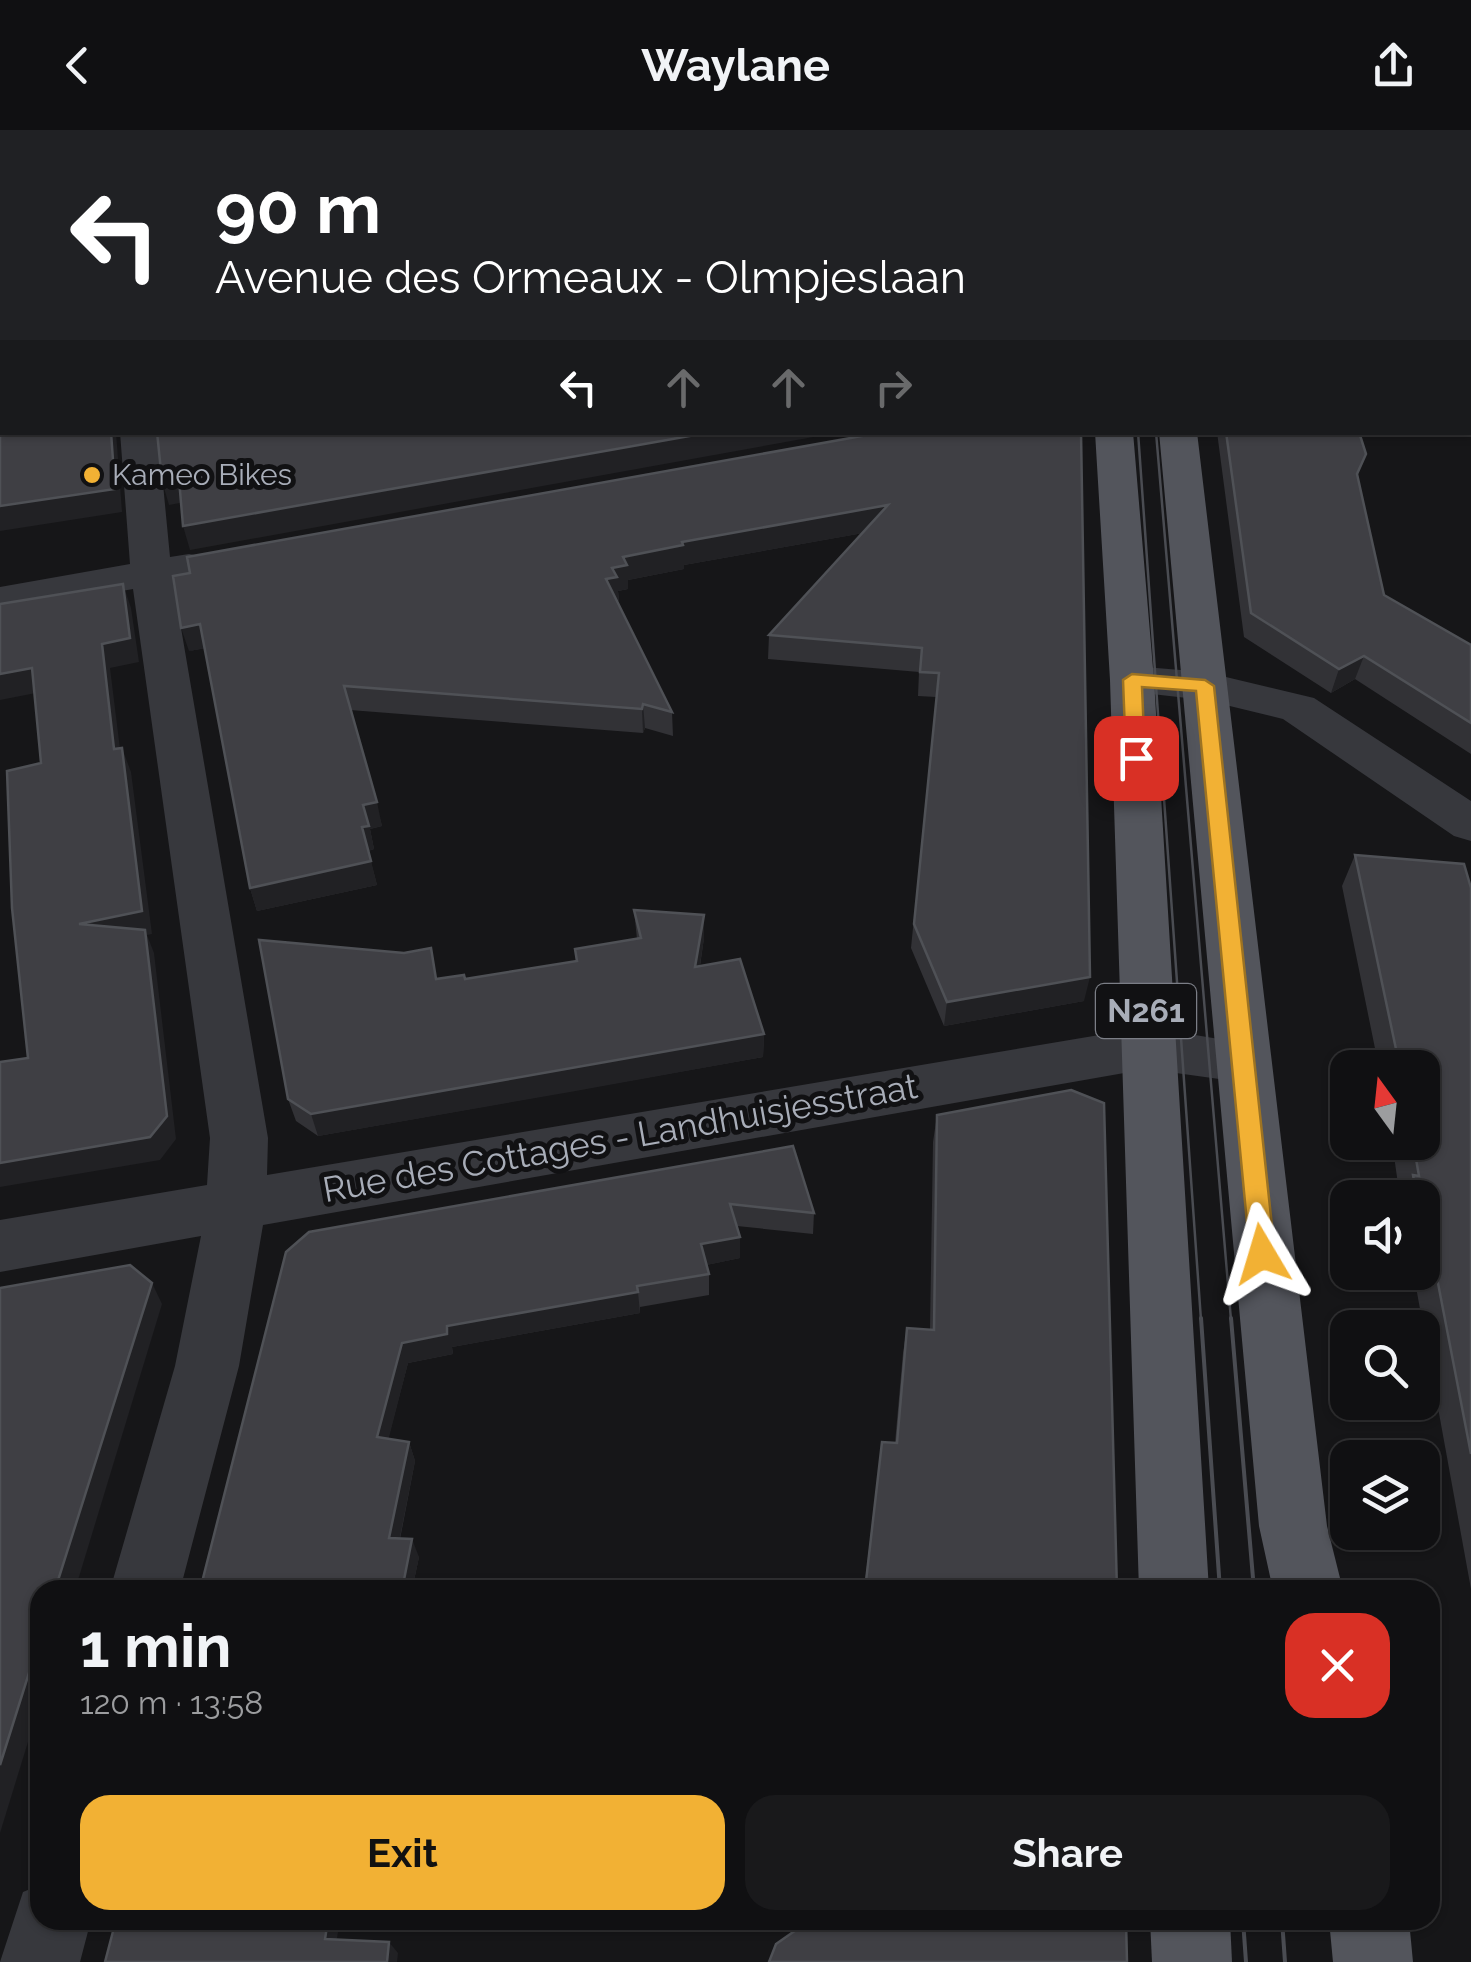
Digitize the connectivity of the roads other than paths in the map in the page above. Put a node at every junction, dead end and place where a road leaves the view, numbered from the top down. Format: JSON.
{"nodes":[{"id":1,"x":139,"y":435,"type":"edge"},
{"id":2,"x":1114,"y":435,"type":"edge"},
{"id":3,"x":1178,"y":435,"type":"edge"},
{"id":4,"x":226,"y":559,"type":"edge"},
{"id":5,"x":152,"y":572,"type":"junction"},
{"id":6,"x":0,"y":600,"type":"edge"},
{"id":7,"x":1132,"y":680,"type":"junction"},
{"id":8,"x":1205,"y":686,"type":"junction"},
{"id":9,"x":1471,"y":824,"type":"edge"},
{"id":10,"x":1148,"y":1048,"type":"junction"},
{"id":11,"x":1241,"y":1061,"type":"junction"},
{"id":12,"x":238,"y":1203,"type":"junction"},
{"id":13,"x":0,"y":1246,"type":"edge"},
{"id":14,"x":148,"y":1580,"type":"edge"},
{"id":15,"x":1174,"y":1580,"type":"edge"},
{"id":16,"x":1306,"y":1580,"type":"edge"},
{"id":17,"x":49,"y":1930,"type":"edge"},
{"id":18,"x":1190,"y":1930,"type":"edge"},
{"id":19,"x":1369,"y":1930,"type":"edge"},
{"id":20,"x":40,"y":1962,"type":"edge"},
{"id":21,"x":1192,"y":1962,"type":"edge"},
{"id":22,"x":1373,"y":1962,"type":"edge"}],
"edges":[{"from":1,"to":5,"type":"street"},
{"from":2,"to":7,"type":"main road","number":"N261"},
{"from":3,"to":8,"type":"main road","number":"N261"},
{"from":4,"to":5,"type":"street"},
{"from":5,"to":6,"type":"street"},
{"from":5,"to":12,"type":"street"},
{"from":7,"to":8,"type":"street"},
{"from":7,"to":10,"type":"main road","number":"N261"},
{"from":8,"to":9,"type":"street"},
{"from":8,"to":11,"type":"main road","number":"N261"},
{"from":10,"to":11,"type":"street","name":"Rue des Cottages - Landhuisjesstraat"},
{"from":10,"to":12,"type":"street","name":"Rue des Cottages - Landhuisjesstraat"},
{"from":10,"to":15,"type":"main road","number":"N261"},
{"from":11,"to":16,"type":"main road","number":"N261"},
{"from":12,"to":13,"type":"street","name":"Rue des Cottages - Landhuisjesstraat"},
{"from":12,"to":14,"type":"street"},
{"from":17,"to":20,"type":"street"},
{"from":18,"to":21,"type":"main road"},
{"from":19,"to":22,"type":"main road"}]}
